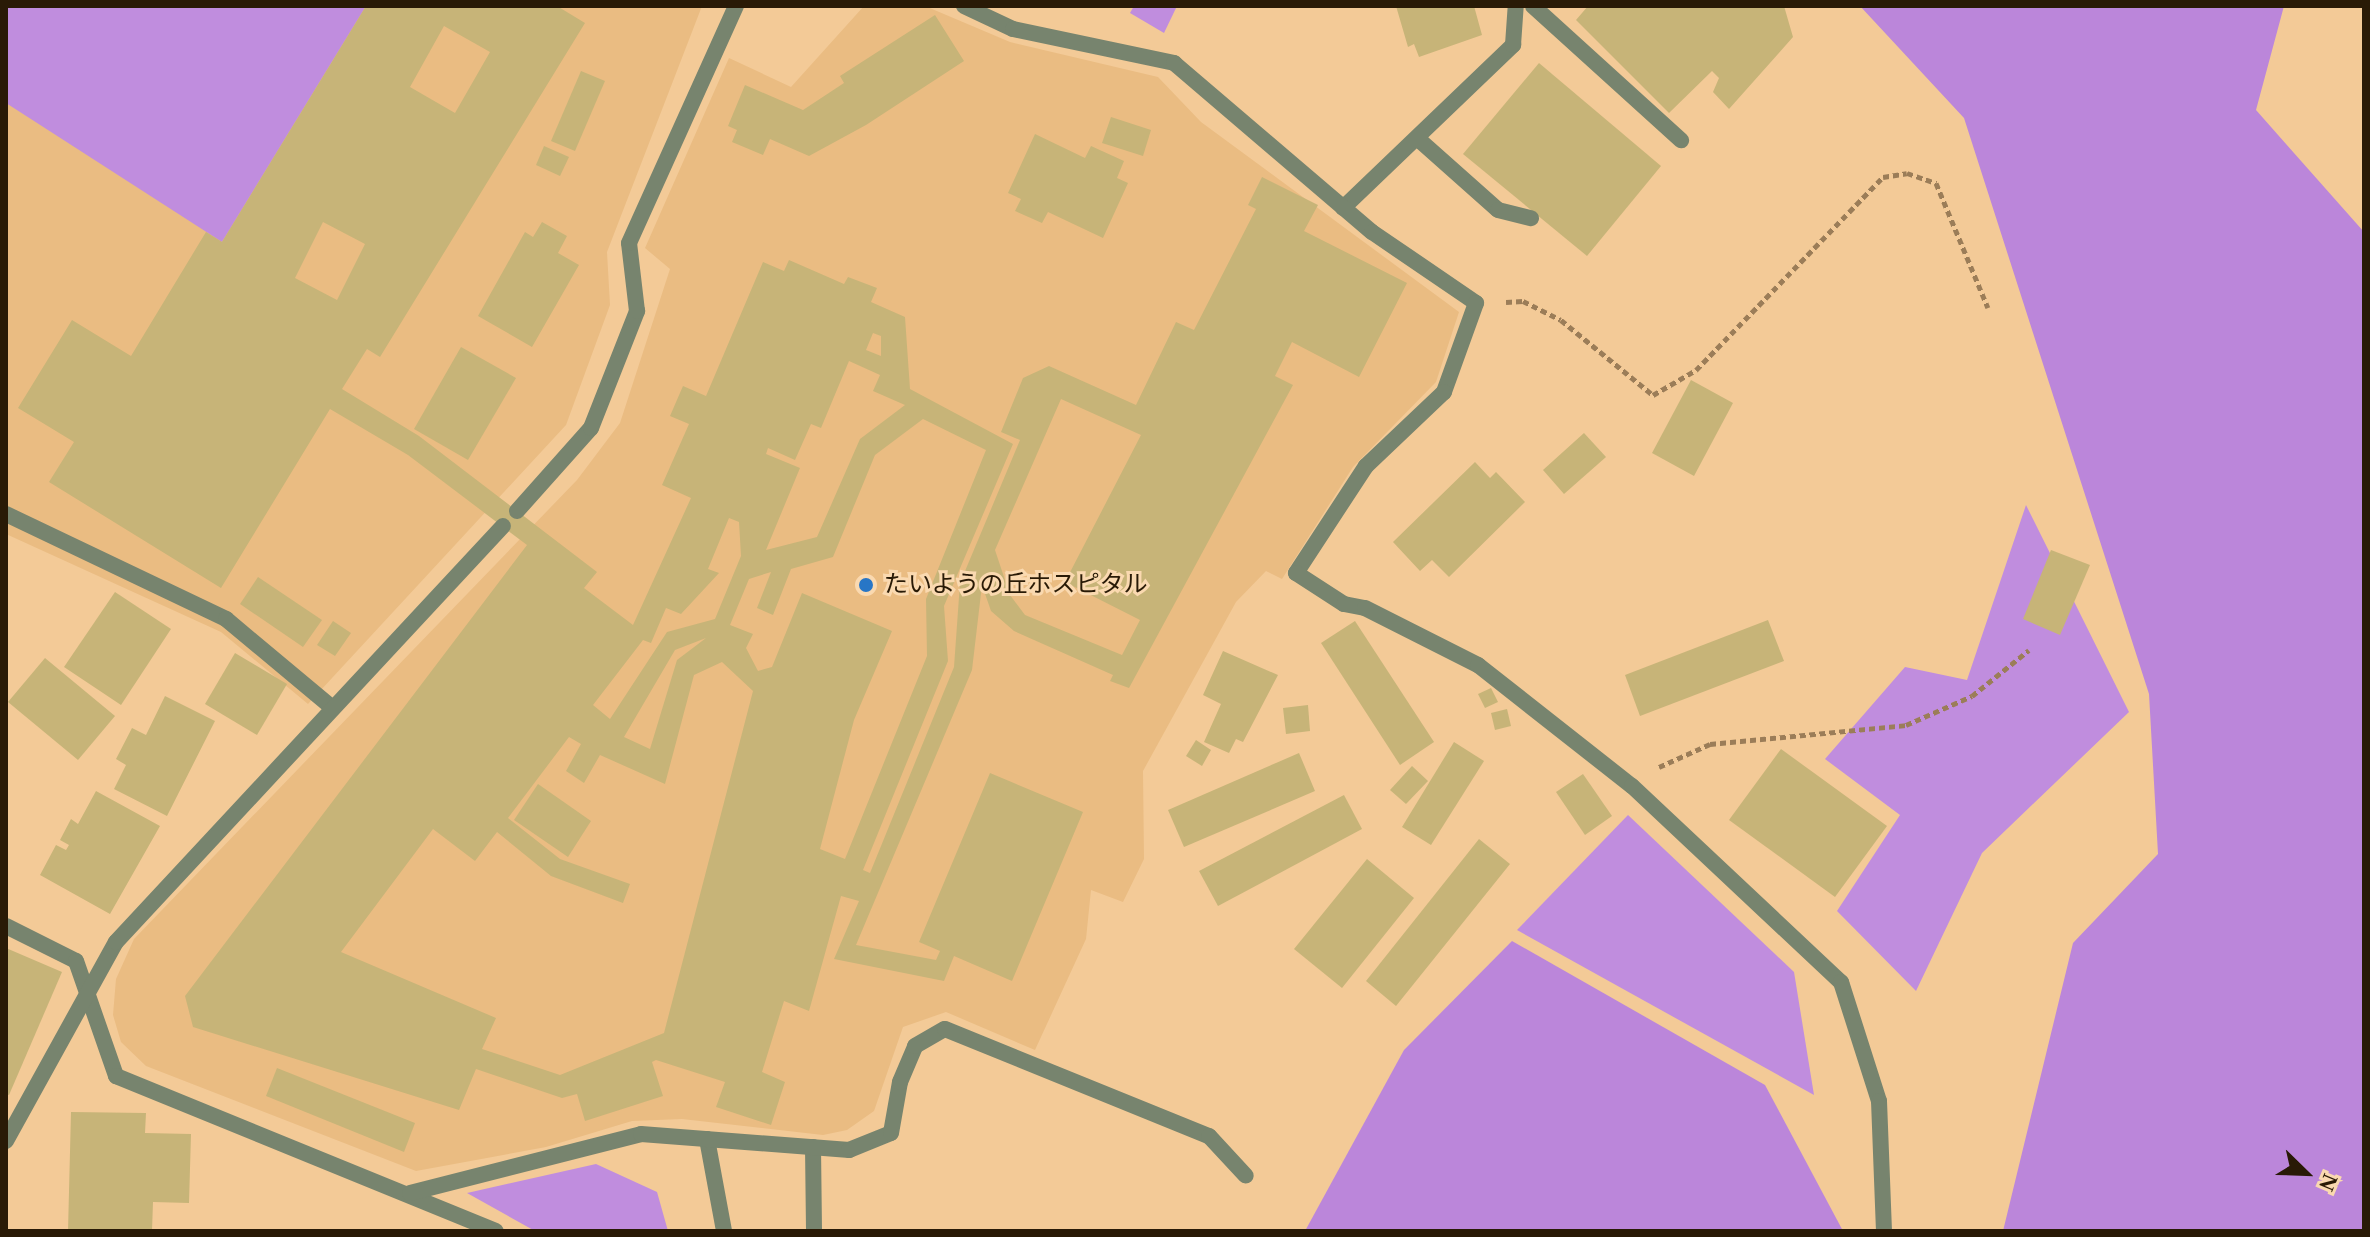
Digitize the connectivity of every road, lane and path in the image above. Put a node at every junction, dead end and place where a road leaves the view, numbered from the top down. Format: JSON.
{"nodes":[{"id":1,"x":736,"y":6,"type":"edge"},
{"id":2,"x":964,"y":6,"type":"edge"},
{"id":3,"x":1516,"y":6,"type":"edge"},
{"id":4,"x":1533,"y":6,"type":"edge"},
{"id":5,"x":1417,"y":138,"type":"junction"},
{"id":6,"x":1681,"y":140,"type":"dead end"},
{"id":7,"x":1343,"y":208,"type":"junction"},
{"id":8,"x":1531,"y":218,"type":"dead end"},
{"id":9,"x":1476,"y":303,"type":"junction"},
{"id":10,"x":1988,"y":308,"type":"dead end"},
{"id":11,"x":517,"y":511,"type":"dead end"},
{"id":12,"x":6,"y":514,"type":"edge"},
{"id":13,"x":503,"y":526,"type":"dead end"},
{"id":14,"x":2029,"y":650,"type":"dead end"},
{"id":15,"x":330,"y":706,"type":"junction"},
{"id":16,"x":1632,"y":786,"type":"junction"},
{"id":17,"x":6,"y":926,"type":"edge"},
{"id":18,"x":88,"y":992,"type":"junction"},
{"id":19,"x":707,"y":1139,"type":"junction"},
{"id":20,"x":6,"y":1141,"type":"edge"},
{"id":21,"x":813,"y":1147,"type":"junction"},
{"id":22,"x":1246,"y":1176,"type":"dead end"},
{"id":23,"x":410,"y":1193,"type":"junction"},
{"id":24,"x":496,"y":1231,"type":"edge"},
{"id":25,"x":724,"y":1231,"type":"edge"},
{"id":26,"x":814,"y":1231,"type":"edge"},
{"id":27,"x":1884,"y":1231,"type":"edge"}],
"edges":[{"from":1,"to":11,"type":"street"},
{"from":2,"to":7,"type":"street"},
{"from":3,"to":5,"type":"street"},
{"from":4,"to":6,"type":"street"},
{"from":5,"to":7,"type":"street"},
{"from":5,"to":8,"type":"street"},
{"from":7,"to":9,"type":"street"},
{"from":9,"to":10,"type":"path"},
{"from":9,"to":16,"type":"street"},
{"from":12,"to":15,"type":"street"},
{"from":13,"to":15,"type":"street"},
{"from":14,"to":16,"type":"path"},
{"from":15,"to":18,"type":"street"},
{"from":16,"to":27,"type":"street"},
{"from":17,"to":18,"type":"street"},
{"from":18,"to":20,"type":"street"},
{"from":18,"to":23,"type":"street"},
{"from":19,"to":21,"type":"street"},
{"from":19,"to":23,"type":"street"},
{"from":19,"to":25,"type":"street"},
{"from":21,"to":22,"type":"street"},
{"from":21,"to":26,"type":"street"},
{"from":23,"to":24,"type":"street"}]}
